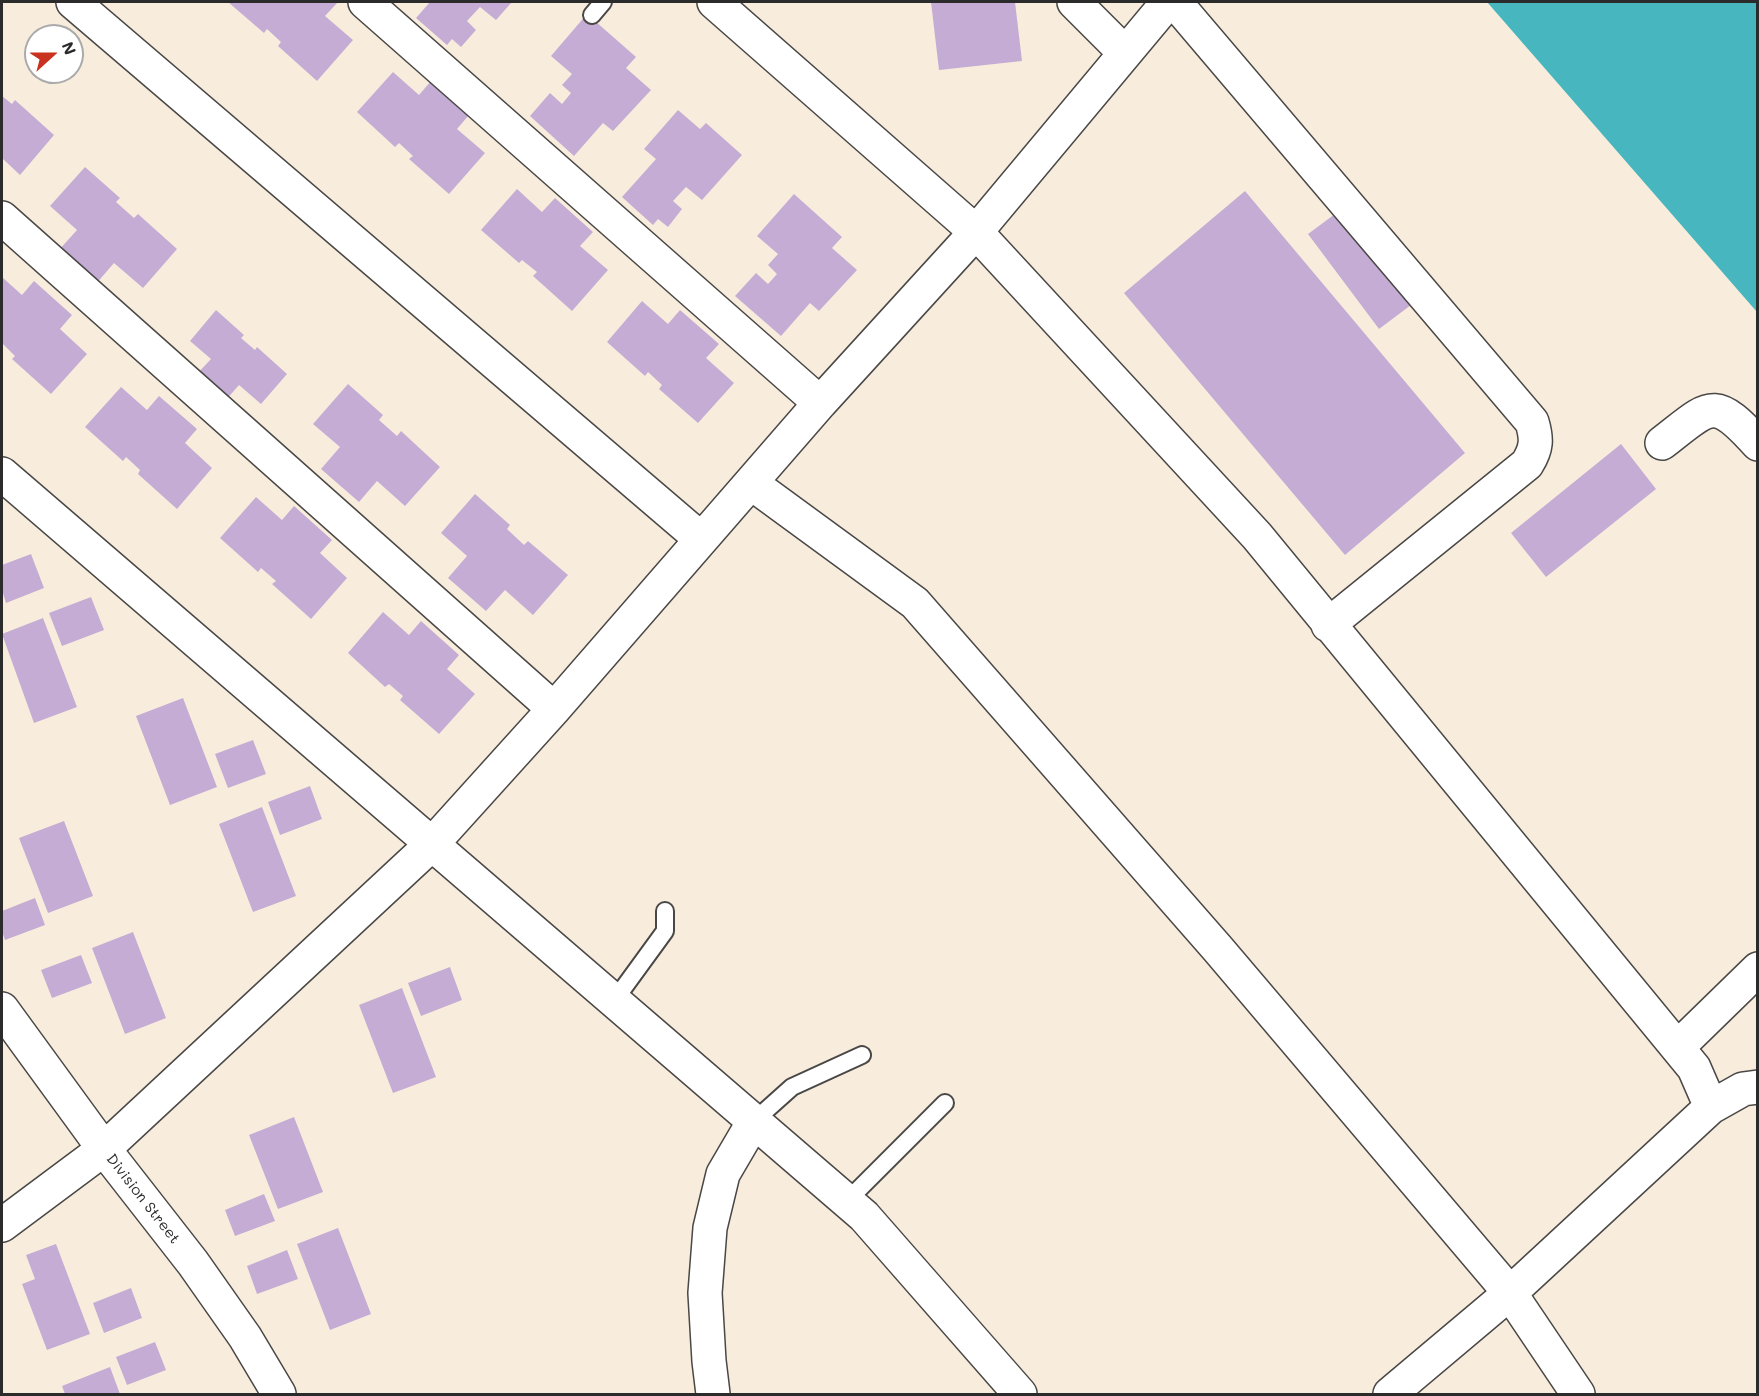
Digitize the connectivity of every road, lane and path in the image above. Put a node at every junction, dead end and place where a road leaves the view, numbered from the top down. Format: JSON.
{"nodes":[{"id":1,"x":74,"y":2,"type":"edge"},
{"id":2,"x":365,"y":2,"type":"edge"},
{"id":3,"x":603,"y":2,"type":"edge"},
{"id":4,"x":714,"y":2,"type":"edge"},
{"id":5,"x":1074,"y":2,"type":"edge"},
{"id":6,"x":1168,"y":2,"type":"edge"},
{"id":7,"x":1175,"y":2,"type":"edge"},
{"id":8,"x":592,"y":15,"type":"dead end"},
{"id":9,"x":1125,"y":53,"type":"junction"},
{"id":10,"x":2,"y":218,"type":"edge"},
{"id":11,"x":976,"y":232,"type":"junction"},
{"id":12,"x":820,"y":403,"type":"junction"},
{"id":13,"x":1662,"y":443,"type":"dead end"},
{"id":14,"x":1758,"y":444,"type":"edge"},
{"id":15,"x":2,"y":474,"type":"edge"},
{"id":16,"x":751,"y":483,"type":"junction"},
{"id":17,"x":701,"y":539,"type":"junction"},
{"id":18,"x":1328,"y":625,"type":"junction"},
{"id":19,"x":554,"y":709,"type":"junction"},
{"id":20,"x":432,"y":844,"type":"junction"},
{"id":21,"x":665,"y":911,"type":"dead end"},
{"id":22,"x":1758,"y":969,"type":"edge"},
{"id":23,"x":614,"y":1001,"type":"junction"},
{"id":24,"x":2,"y":1009,"type":"edge"},
{"id":25,"x":1679,"y":1046,"type":"junction"},
{"id":26,"x":862,"y":1055,"type":"dead end"},
{"id":27,"x":1758,"y":1086,"type":"edge"},
{"id":28,"x":945,"y":1103,"type":"dead end"},
{"id":29,"x":1712,"y":1107,"type":"junction"},
{"id":30,"x":754,"y":1121,"type":"junction"},
{"id":31,"x":104,"y":1149,"type":"junction"},
{"id":32,"x":847,"y":1201,"type":"junction"},
{"id":33,"x":2,"y":1225,"type":"edge"},
{"id":34,"x":1510,"y":1293,"type":"junction"},
{"id":35,"x":279,"y":1395,"type":"edge"},
{"id":36,"x":713,"y":1395,"type":"edge"},
{"id":37,"x":1020,"y":1395,"type":"edge"},
{"id":38,"x":1390,"y":1395,"type":"edge"},
{"id":39,"x":1578,"y":1395,"type":"edge"}],
"edges":[{"from":1,"to":17,"type":"street"},
{"from":2,"to":12,"type":"street"},
{"from":3,"to":8,"type":"lane"},
{"from":4,"to":11,"type":"street"},
{"from":5,"to":9,"type":"street"},
{"from":6,"to":9,"type":"street"},
{"from":7,"to":18,"type":"street"},
{"from":9,"to":11,"type":"street"},
{"from":10,"to":19,"type":"street"},
{"from":11,"to":12,"type":"street"},
{"from":11,"to":18,"type":"street"},
{"from":12,"to":16,"type":"street"},
{"from":13,"to":14,"type":"street"},
{"from":15,"to":20,"type":"street"},
{"from":16,"to":17,"type":"street"},
{"from":16,"to":34,"type":"street"},
{"from":17,"to":19,"type":"street"},
{"from":18,"to":25,"type":"street"},
{"from":19,"to":20,"type":"street"},
{"from":20,"to":23,"type":"street"},
{"from":20,"to":31,"type":"street"},
{"from":21,"to":23,"type":"lane"},
{"from":22,"to":25,"type":"street"},
{"from":23,"to":30,"type":"street"},
{"from":24,"to":31,"type":"street","name":"Division Street"},
{"from":25,"to":29,"type":"street"},
{"from":26,"to":30,"type":"lane"},
{"from":27,"to":29,"type":"street"},
{"from":28,"to":32,"type":"lane"},
{"from":29,"to":34,"type":"street"},
{"from":30,"to":32,"type":"street"},
{"from":30,"to":36,"type":"street"},
{"from":31,"to":33,"type":"street"},
{"from":31,"to":35,"type":"street","name":"Division Street"},
{"from":32,"to":37,"type":"street"},
{"from":34,"to":38,"type":"street"},
{"from":34,"to":39,"type":"street"}]}
